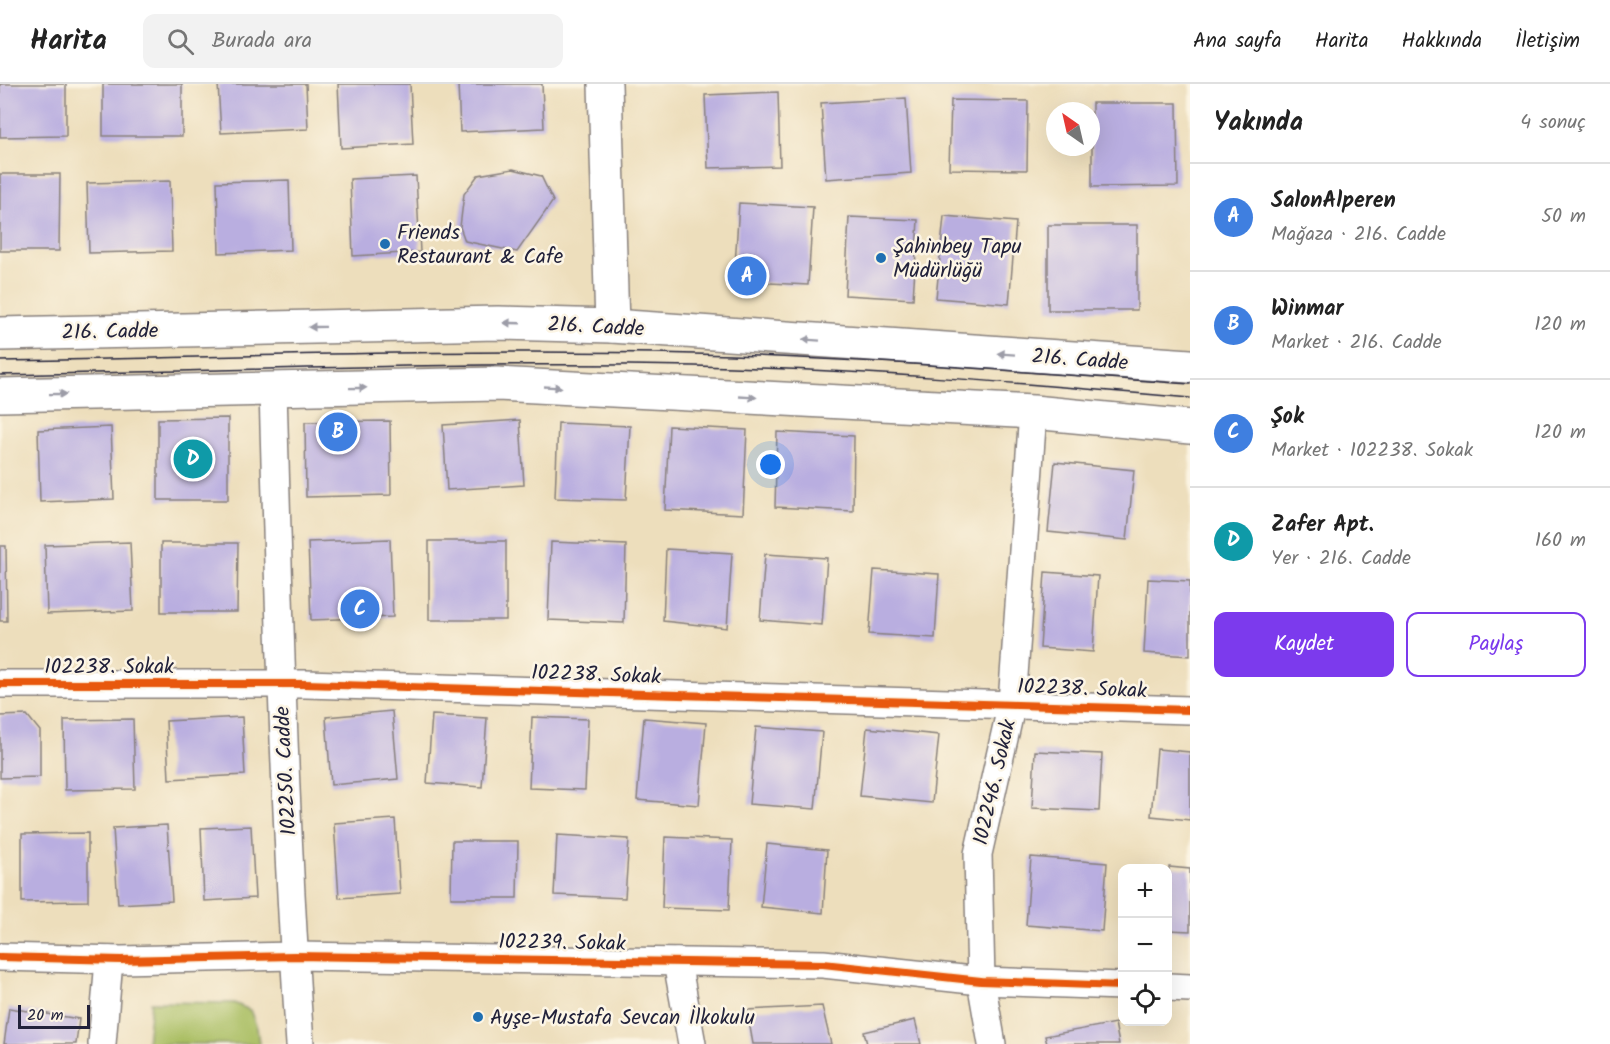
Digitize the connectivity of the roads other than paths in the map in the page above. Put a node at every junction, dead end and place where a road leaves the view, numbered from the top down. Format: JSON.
{"nodes":[{"id":1,"x":605,"y":84,"type":"edge"},
{"id":2,"x":612,"y":326,"type":"junction"},
{"id":3,"x":0,"y":334,"type":"edge"},
{"id":4,"x":1190,"y":366,"type":"edge"},
{"id":5,"x":273,"y":390,"type":"junction"},
{"id":6,"x":0,"y":395,"type":"edge"},
{"id":7,"x":1033,"y":412,"type":"junction"},
{"id":8,"x":1190,"y":427,"type":"edge"},
{"id":9,"x":282,"y":683,"type":"junction"},
{"id":10,"x":0,"y":684,"type":"edge"},
{"id":11,"x":1012,"y":703,"type":"junction"},
{"id":12,"x":1190,"y":710,"type":"edge"},
{"id":13,"x":294,"y":956,"type":"junction"},
{"id":14,"x":0,"y":957,"type":"edge"},
{"id":15,"x":109,"y":960,"type":"junction"},
{"id":16,"x":677,"y":962,"type":"junction"},
{"id":17,"x":981,"y":981,"type":"junction"},
{"id":18,"x":1118,"y":986,"type":"edge"},
{"id":19,"x":1172,"y":987,"type":"edge"},
{"id":20,"x":1190,"y":988,"type":"edge"},
{"id":21,"x":102,"y":1044,"type":"edge"},
{"id":22,"x":300,"y":1044,"type":"edge"},
{"id":23,"x":692,"y":1044,"type":"edge"},
{"id":24,"x":992,"y":1044,"type":"edge"}],
"edges":[{"from":1,"to":2,"type":"main road"},
{"from":2,"to":3,"type":"main road","name":"216. Cadde","one_way":true},
{"from":4,"to":2,"type":"main road","name":"216. Cadde","one_way":true},
{"from":6,"to":5,"type":"main road","one_way":true},
{"from":5,"to":7,"type":"main road","one_way":true},
{"from":5,"to":9,"type":"street","name":"102250. Cadde"},
{"from":7,"to":8,"type":"main road"},
{"from":7,"to":11,"type":"street","name":"102246. Sokak"},
{"from":9,"to":10,"type":"street","name":"102238. Sokak"},
{"from":9,"to":11,"type":"street","name":"102238. Sokak"},
{"from":9,"to":13,"type":"street","name":"102250. Cadde"},
{"from":11,"to":12,"type":"street","name":"102238. Sokak"},
{"from":11,"to":17,"type":"street","name":"102246. Sokak"},
{"from":13,"to":15,"type":"street","name":"102239. Sokak"},
{"from":13,"to":16,"type":"street","name":"102239. Sokak"},
{"from":13,"to":22,"type":"street","name":"102250. Cadde"},
{"from":14,"to":15,"type":"street","name":"102239. Sokak"},
{"from":15,"to":21,"type":"street"},
{"from":16,"to":17,"type":"street","name":"102239. Sokak"},
{"from":16,"to":23,"type":"street"},
{"from":17,"to":18,"type":"street","name":"102239. Sokak"},
{"from":17,"to":24,"type":"street","name":"102246. Sokak"},
{"from":19,"to":20,"type":"street"}]}
